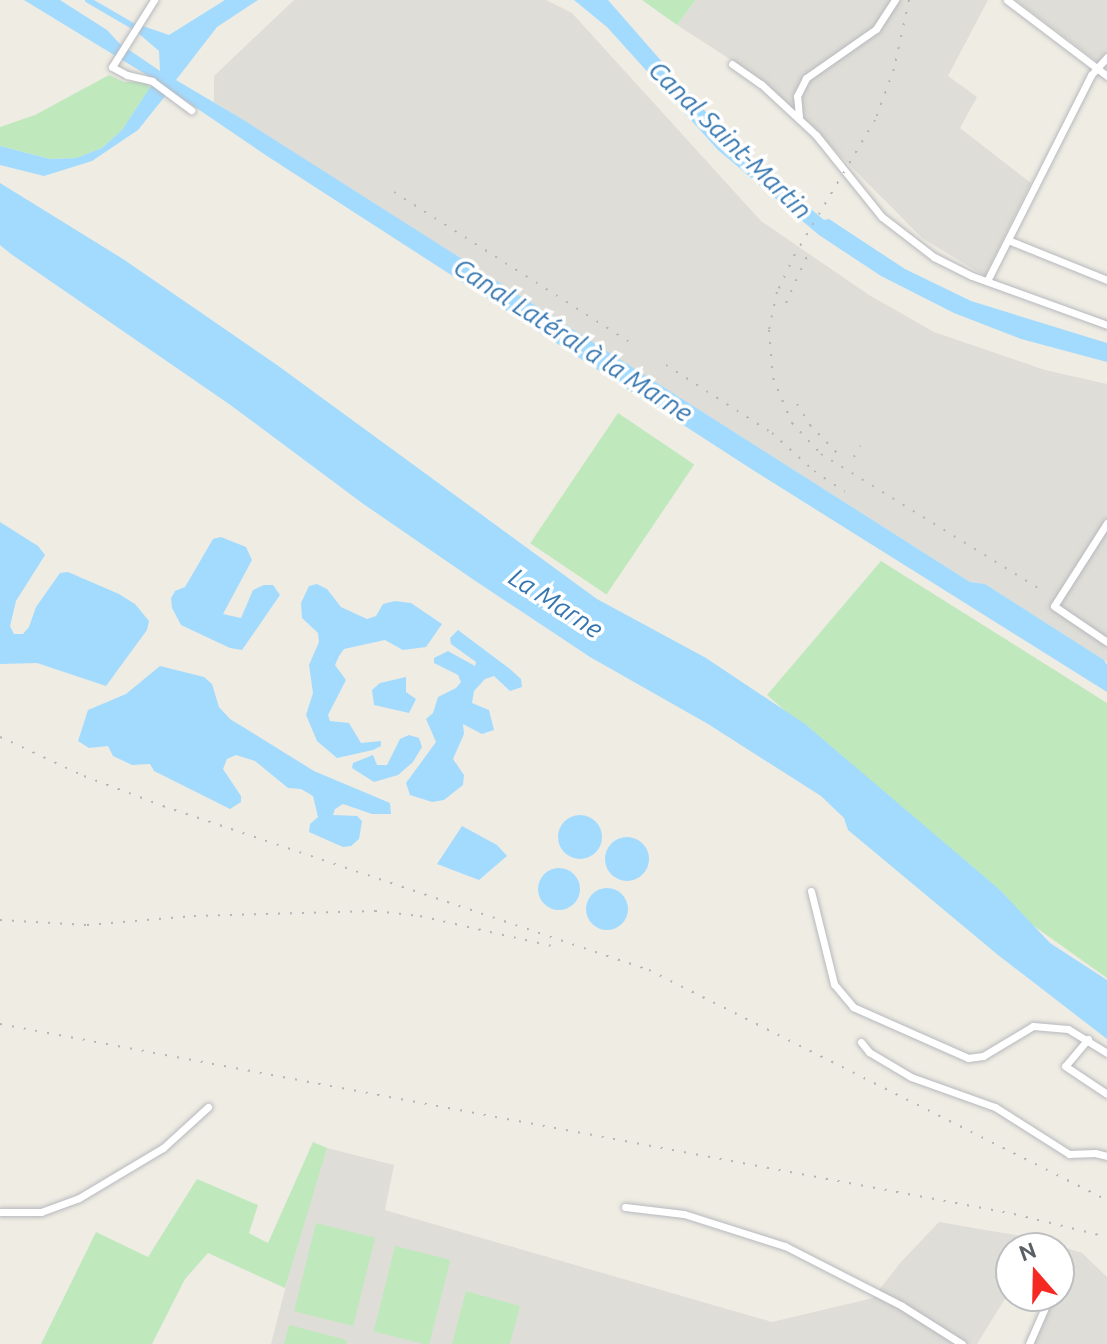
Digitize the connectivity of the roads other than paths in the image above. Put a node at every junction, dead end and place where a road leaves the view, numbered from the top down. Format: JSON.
{"nodes":[{"id":1,"x":154,"y":0,"type":"edge"},
{"id":2,"x":895,"y":0,"type":"edge"},
{"id":3,"x":1007,"y":0,"type":"edge"},
{"id":4,"x":1107,"y":57,"type":"edge"},
{"id":5,"x":732,"y":64,"type":"dead end"},
{"id":6,"x":1097,"y":69,"type":"junction"},
{"id":7,"x":1107,"y":76,"type":"edge"},
{"id":8,"x":191,"y":110,"type":"dead end"},
{"id":9,"x":799,"y":119,"type":"junction"},
{"id":10,"x":1008,"y":240,"type":"junction"},
{"id":11,"x":1107,"y":280,"type":"edge"},
{"id":12,"x":987,"y":281,"type":"junction"},
{"id":13,"x":1107,"y":325,"type":"edge"},
{"id":14,"x":1107,"y":523,"type":"edge"},
{"id":15,"x":1107,"y":642,"type":"edge"},
{"id":16,"x":811,"y":891,"type":"dead end"},
{"id":17,"x":1088,"y":1039,"type":"junction"},
{"id":18,"x":861,"y":1042,"type":"dead end"},
{"id":19,"x":1107,"y":1053,"type":"edge"},
{"id":20,"x":1107,"y":1094,"type":"edge"},
{"id":21,"x":208,"y":1107,"type":"dead end"},
{"id":22,"x":1107,"y":1156,"type":"edge"},
{"id":23,"x":625,"y":1207,"type":"dead end"},
{"id":24,"x":0,"y":1212,"type":"edge"},
{"id":25,"x":1043,"y":1312,"type":"edge"},
{"id":26,"x":962,"y":1344,"type":"edge"},
{"id":27,"x":1029,"y":1344,"type":"edge"}],
"edges":[{"from":1,"to":8,"type":"street"},
{"from":2,"to":9,"type":"street"},
{"from":3,"to":6,"type":"street"},
{"from":4,"to":6,"type":"street"},
{"from":5,"to":9,"type":"street"},
{"from":6,"to":7,"type":"street"},
{"from":6,"to":10,"type":"street"},
{"from":9,"to":12,"type":"street"},
{"from":10,"to":11,"type":"street"},
{"from":10,"to":12,"type":"street"},
{"from":12,"to":13,"type":"street"},
{"from":14,"to":15,"type":"street"},
{"from":16,"to":17,"type":"street"},
{"from":17,"to":19,"type":"street"},
{"from":17,"to":20,"type":"street"},
{"from":18,"to":22,"type":"street"},
{"from":21,"to":24,"type":"street"},
{"from":23,"to":26,"type":"street"},
{"from":25,"to":27,"type":"street"}]}
